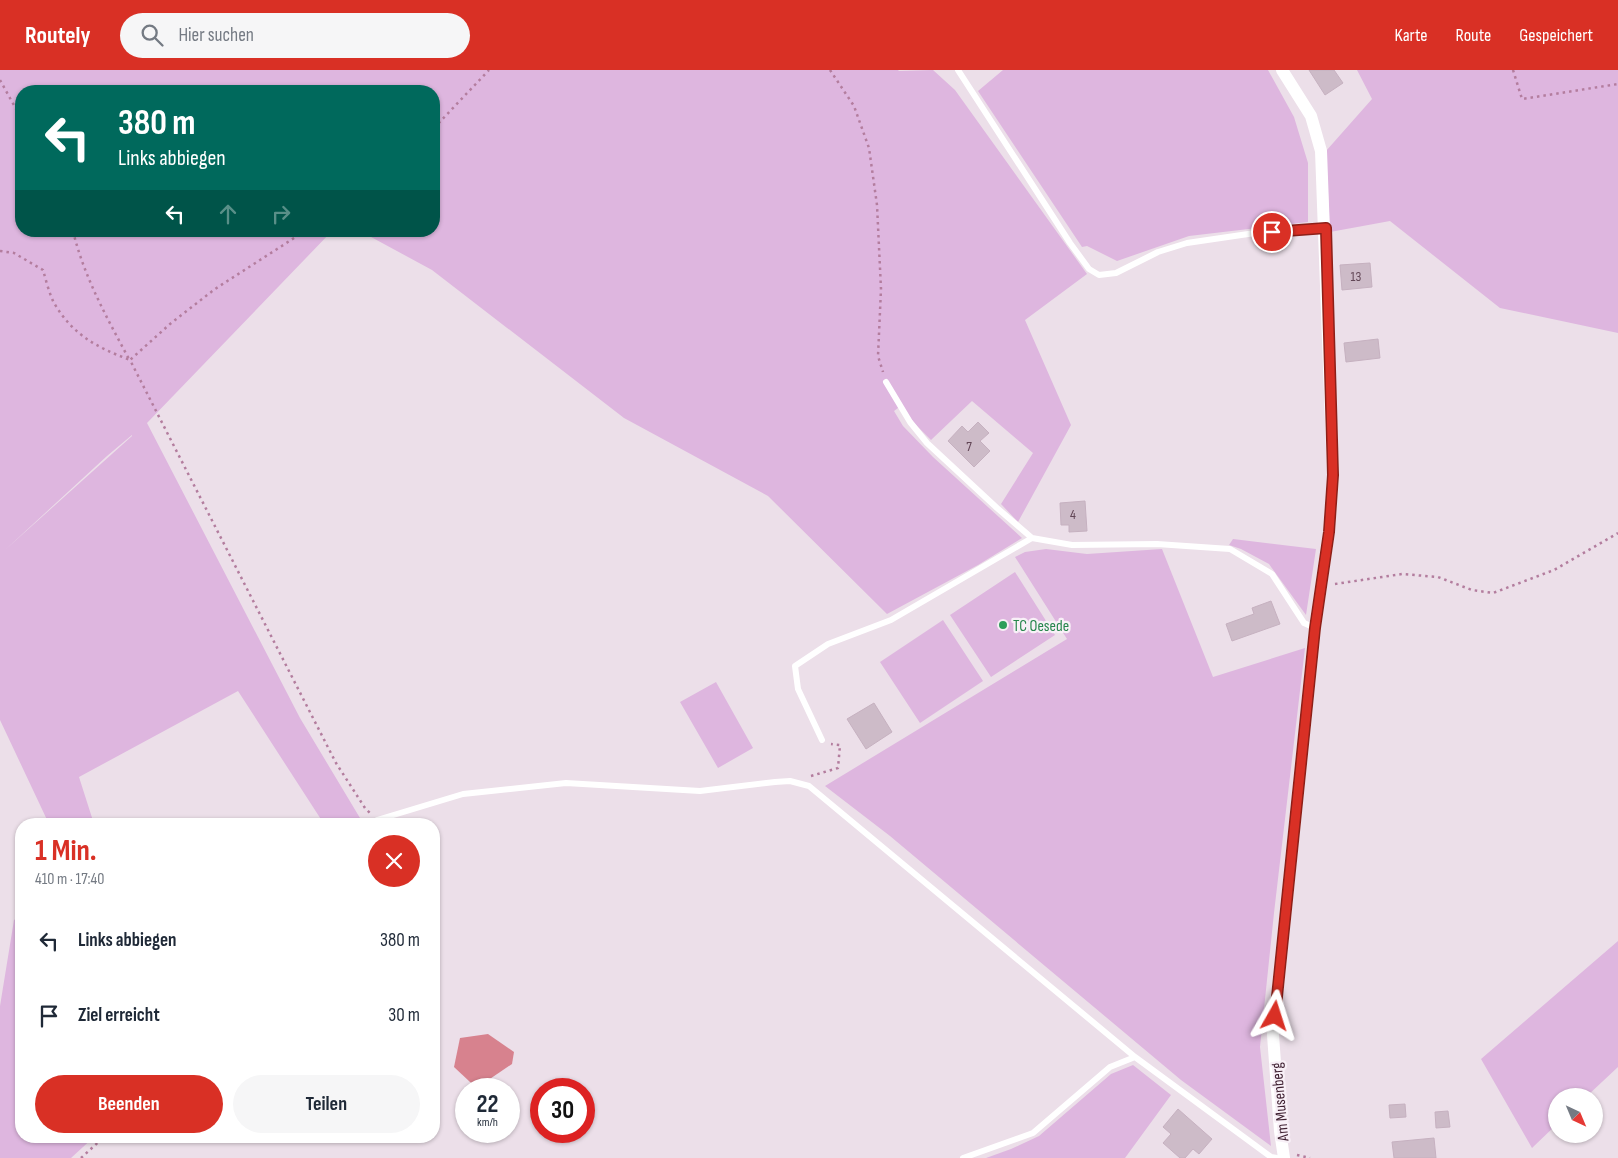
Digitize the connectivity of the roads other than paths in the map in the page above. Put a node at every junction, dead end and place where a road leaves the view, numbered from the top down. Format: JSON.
{"nodes":[{"id":1,"x":958,"y":70,"type":"edge"},
{"id":2,"x":1282,"y":70,"type":"edge"},
{"id":3,"x":1326,"y":228,"type":"junction"},
{"id":4,"x":886,"y":382,"type":"road end"},
{"id":5,"x":1032,"y":538,"type":"junction"},
{"id":6,"x":1315,"y":628,"type":"junction"},
{"id":7,"x":822,"y":740,"type":"road end"},
{"id":8,"x":387,"y":818,"type":"edge"},
{"id":9,"x":1135,"y":1057,"type":"junction"},
{"id":10,"x":963,"y":1158,"type":"edge"},
{"id":11,"x":1277,"y":1158,"type":"edge"},
{"id":12,"x":1284,"y":1158,"type":"edge"}],
"edges":[{"from":1,"to":3,"type":"lane"},
{"from":2,"to":3,"type":"street","name":"Am Musenberg"},
{"from":3,"to":6,"type":"street","name":"Am Musenberg"},
{"from":4,"to":5,"type":"lane"},
{"from":5,"to":6,"type":"lane"},
{"from":5,"to":7,"type":"lane"},
{"from":6,"to":12,"type":"street","name":"Am Musenberg"},
{"from":8,"to":9,"type":"lane"},
{"from":9,"to":10,"type":"lane"},
{"from":9,"to":11,"type":"lane"}]}
